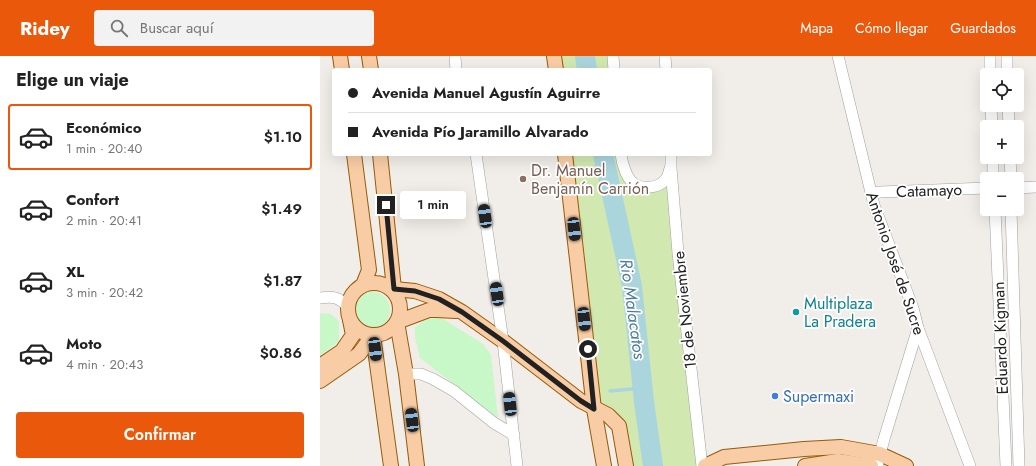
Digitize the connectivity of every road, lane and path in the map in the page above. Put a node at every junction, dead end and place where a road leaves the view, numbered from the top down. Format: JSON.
{"nodes":[{"id":1,"x":340,"y":56,"type":"edge"},
{"id":2,"x":369,"y":56,"type":"edge"},
{"id":3,"x":455,"y":56,"type":"edge"},
{"id":4,"x":554,"y":56,"type":"edge"},
{"id":5,"x":613,"y":56,"type":"edge"},
{"id":6,"x":665,"y":56,"type":"edge"},
{"id":7,"x":838,"y":56,"type":"edge"},
{"id":8,"x":990,"y":56,"type":"edge"},
{"id":9,"x":1007,"y":56,"type":"edge"},
{"id":10,"x":342,"y":68,"type":"edge"},
{"id":11,"x":371,"y":68,"type":"edge"},
{"id":12,"x":456,"y":68,"type":"edge"},
{"id":13,"x":556,"y":68,"type":"edge"},
{"id":14,"x":614,"y":68,"type":"edge"},
{"id":15,"x":666,"y":68,"type":"edge"},
{"id":16,"x":990,"y":68,"type":"edge"},
{"id":17,"x":1007,"y":68,"type":"edge"},
{"id":18,"x":354,"y":156,"type":"edge"},
{"id":19,"x":380,"y":156,"type":"edge"},
{"id":20,"x":476,"y":156,"type":"edge"},
{"id":21,"x":565,"y":156,"type":"edge"},
{"id":22,"x":621,"y":156,"type":"edge"},
{"id":23,"x":671,"y":156,"type":"edge"},
{"id":24,"x":671,"y":168,"type":"junction"},
{"id":25,"x":1036,"y":187,"type":"edge"},
{"id":26,"x":980,"y":188,"type":"edge"},
{"id":27,"x":1024,"y":188,"type":"edge"},
{"id":28,"x":870,"y":193,"type":"junction"},
{"id":29,"x":995,"y":216,"type":"edge"},
{"id":30,"x":1012,"y":216,"type":"edge"},
{"id":31,"x":362,"y":285,"type":"junction"},
{"id":32,"x":394,"y":289,"type":"junction"},
{"id":33,"x":320,"y":298,"type":"edge"},
{"id":34,"x":462,"y":312,"type":"junction"},
{"id":35,"x":349,"y":313,"type":"junction"},
{"id":36,"x":397,"y":322,"type":"junction"},
{"id":37,"x":918,"y":328,"type":"junction"},
{"id":38,"x":373,"y":335,"type":"junction"},
{"id":39,"x":503,"y":341,"type":"junction"},
{"id":40,"x":320,"y":366,"type":"edge"},
{"id":41,"x":406,"y":374,"type":"junction"},
{"id":42,"x":320,"y":381,"type":"edge"},
{"id":43,"x":594,"y":409,"type":"junction"},
{"id":44,"x":514,"y":435,"type":"junction"},
{"id":45,"x":804,"y":449,"type":"junction"},
{"id":46,"x":879,"y":460,"type":"edge"},
{"id":47,"x":391,"y":466,"type":"edge"},
{"id":48,"x":417,"y":466,"type":"edge"},
{"id":49,"x":517,"y":466,"type":"edge"},
{"id":50,"x":604,"y":466,"type":"edge"},
{"id":51,"x":626,"y":466,"type":"edge"},
{"id":52,"x":702,"y":466,"type":"edge"},
{"id":53,"x":705,"y":466,"type":"edge"},
{"id":54,"x":806,"y":466,"type":"edge"},
{"id":55,"x":871,"y":466,"type":"edge"},
{"id":56,"x":906,"y":466,"type":"edge"},
{"id":57,"x":970,"y":466,"type":"edge"},
{"id":58,"x":1006,"y":466,"type":"edge"},
{"id":59,"x":1019,"y":466,"type":"edge"}],
"edges":[{"from":1,"to":10,"type":"main road"},
{"from":2,"to":11,"type":"main road"},
{"from":3,"to":12,"type":"street"},
{"from":4,"to":13,"type":"main road"},
{"from":5,"to":14,"type":"street"},
{"from":6,"to":15,"type":"street"},
{"from":7,"to":28,"type":"street","name":"Antonio José de Sucre"},
{"from":8,"to":16,"type":"street"},
{"from":9,"to":17,"type":"street"},
{"from":18,"to":31,"type":"main road"},
{"from":19,"to":32,"type":"main road"},
{"from":20,"to":39,"type":"street"},
{"from":21,"to":43,"type":"main road"},
{"from":22,"to":24,"type":"street"},
{"from":23,"to":24,"type":"street","name":"18 de Noviembre"},
{"from":24,"to":52,"type":"street","name":"18 de Noviembre"},
{"from":25,"to":27,"type":"street"},
{"from":26,"to":28,"type":"street","name":"Catamayo"},
{"from":28,"to":37,"type":"street","name":"Antonio José de Sucre"},
{"from":29,"to":58,"type":"street","name":"Eduardo Kigman"},
{"from":30,"to":59,"type":"street","name":"Eduardo Kigman"},
{"from":31,"to":32,"type":"main road"},
{"from":31,"to":35,"type":"main road"},
{"from":32,"to":34,"type":"main road"},
{"from":32,"to":36,"type":"main road"},
{"from":33,"to":35,"type":"street"},
{"from":34,"to":36,"type":"main road"},
{"from":34,"to":39,"type":"main road"},
{"from":35,"to":38,"type":"main road"},
{"from":35,"to":40,"type":"main road"},
{"from":36,"to":38,"type":"main road"},
{"from":36,"to":41,"type":"main road"},
{"from":37,"to":46,"type":"street"},
{"from":37,"to":57,"type":"street","name":"Antonio José de Sucre"},
{"from":38,"to":42,"type":"main road"},
{"from":38,"to":47,"type":"main road"},
{"from":39,"to":43,"type":"main road"},
{"from":39,"to":44,"type":"street"},
{"from":41,"to":44,"type":"street"},
{"from":41,"to":48,"type":"main road"},
{"from":43,"to":50,"type":"main road"},
{"from":43,"to":51,"type":"main road"},
{"from":44,"to":49,"type":"street"},
{"from":45,"to":46,"type":"main road"},
{"from":45,"to":53,"type":"main road"},
{"from":45,"to":54,"type":"street"},
{"from":46,"to":56,"type":"main road"},
{"from":54,"to":55,"type":"main road"}]}
